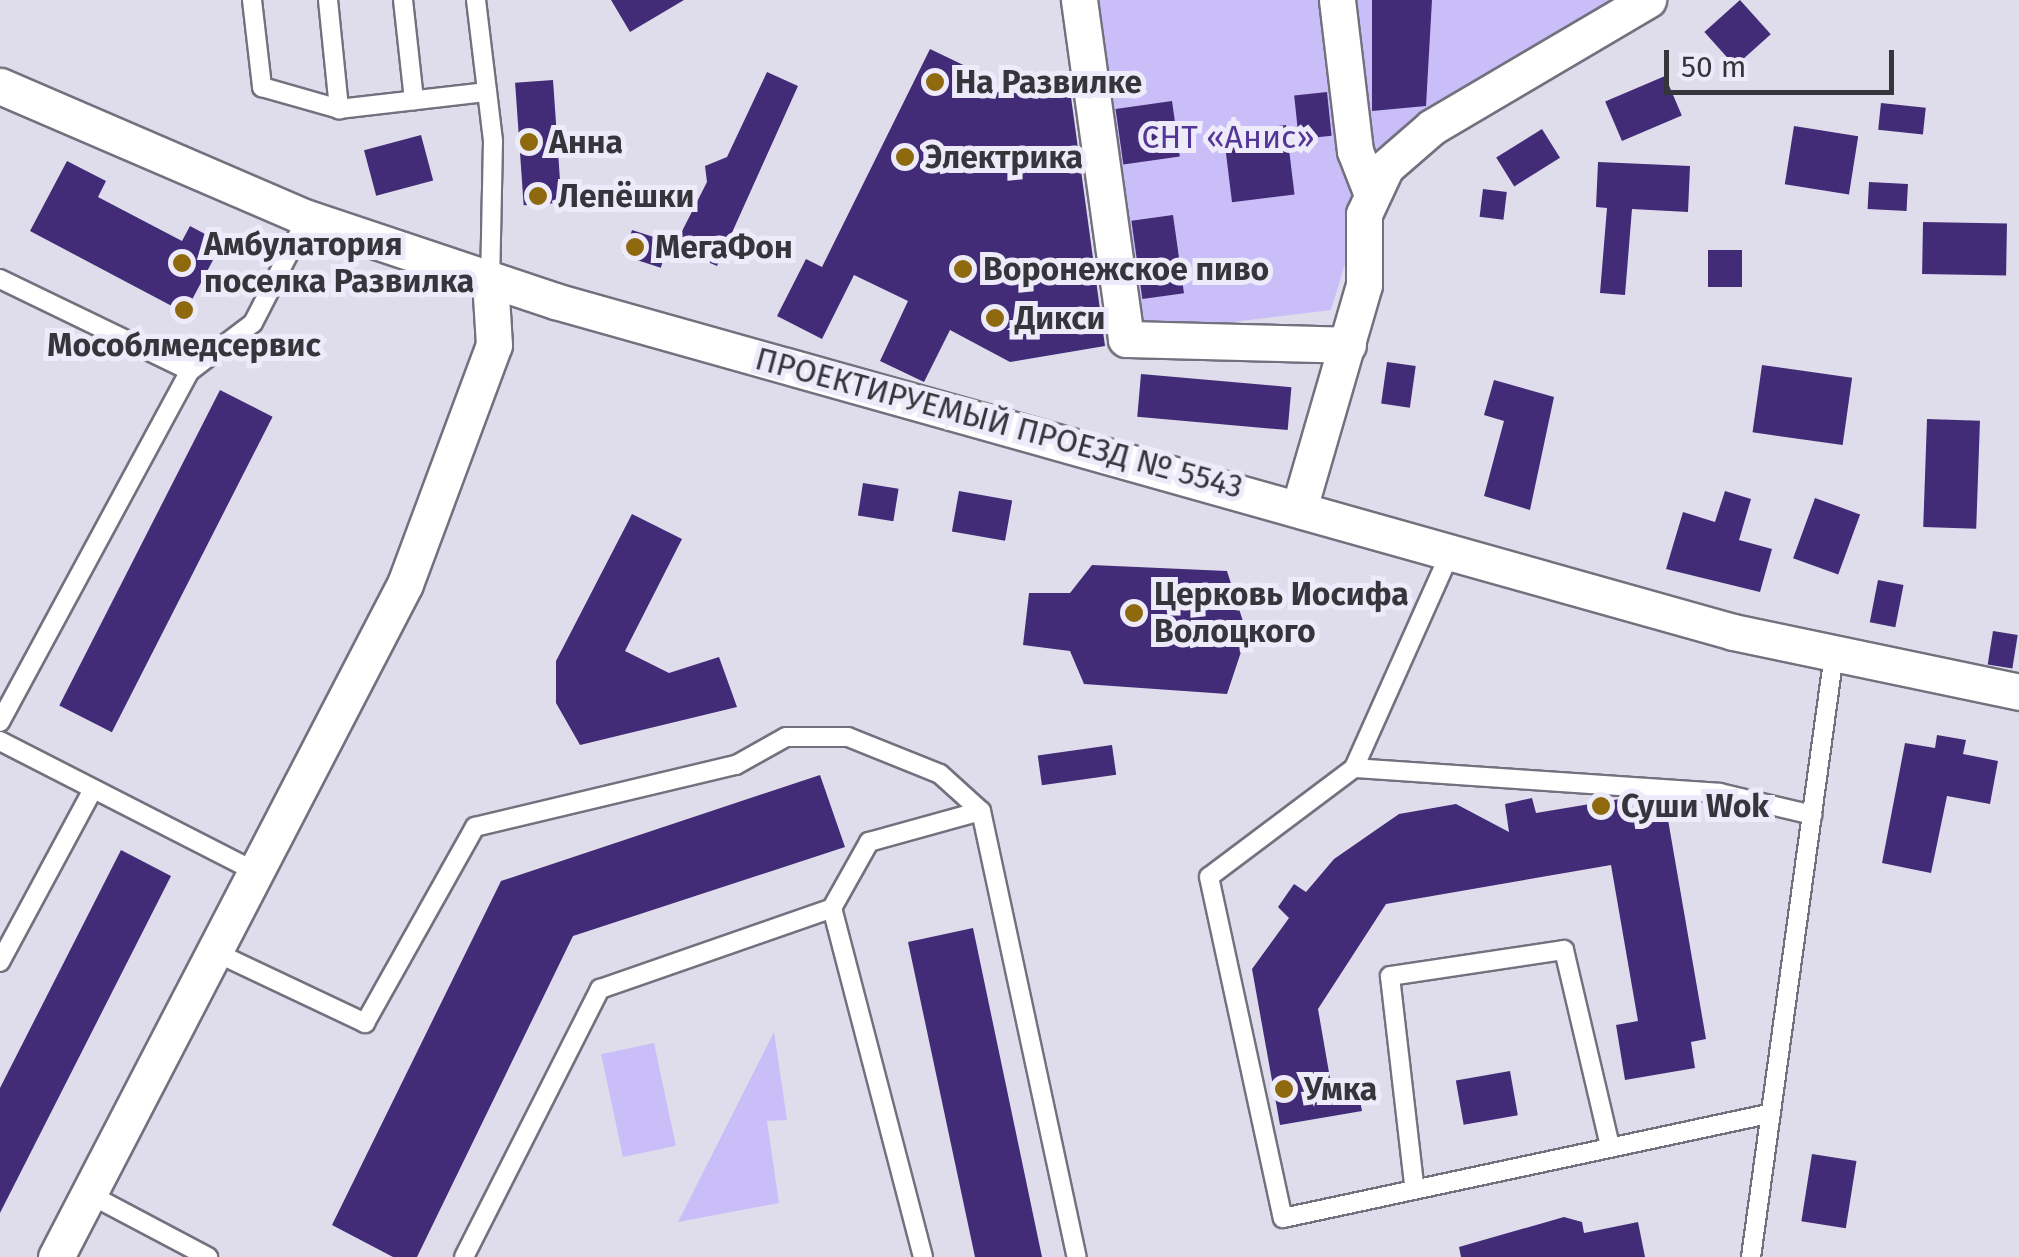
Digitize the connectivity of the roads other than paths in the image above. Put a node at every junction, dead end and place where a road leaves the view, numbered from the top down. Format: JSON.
{"nodes":[{"id":1,"x":252,"y":0,"type":"edge"},
{"id":2,"x":328,"y":0,"type":"edge"},
{"id":3,"x":403,"y":0,"type":"edge"},
{"id":4,"x":476,"y":0,"type":"edge"},
{"id":5,"x":1079,"y":0,"type":"edge"},
{"id":6,"x":1337,"y":0,"type":"edge"},
{"id":7,"x":1628,"y":5,"type":"edge"},
{"id":8,"x":0,"y":86,"type":"edge"},
{"id":9,"x":486,"y":92,"type":"junction"},
{"id":10,"x":414,"y":100,"type":"junction"},
{"id":11,"x":340,"y":109,"type":"junction"},
{"id":12,"x":1370,"y":192,"type":"junction"},
{"id":13,"x":307,"y":218,"type":"junction"},
{"id":14,"x":0,"y":279,"type":"edge"},
{"id":15,"x":490,"y":279,"type":"junction"},
{"id":16,"x":1348,"y":346,"type":"junction"},
{"id":17,"x":190,"y":372,"type":"junction"},
{"id":18,"x":1300,"y":506,"type":"junction"},
{"id":19,"x":1451,"y":550,"type":"junction"},
{"id":20,"x":1834,"y":654,"type":"junction"},
{"id":21,"x":2019,"y":692,"type":"edge"},
{"id":22,"x":0,"y":722,"type":"edge"},
{"id":23,"x":0,"y":742,"type":"edge"},
{"id":24,"x":1354,"y":768,"type":"junction"},
{"id":25,"x":93,"y":789,"type":"junction"},
{"id":26,"x":981,"y":811,"type":"junction"},
{"id":27,"x":1812,"y":815,"type":"junction"},
{"id":28,"x":261,"y":875,"type":"junction"},
{"id":29,"x":832,"y":908,"type":"junction"},
{"id":30,"x":217,"y":953,"type":"junction"},
{"id":31,"x":0,"y":962,"type":"edge"},
{"id":32,"x":1771,"y":1113,"type":"junction"},
{"id":33,"x":1609,"y":1142,"type":"junction"},
{"id":34,"x":1414,"y":1184,"type":"junction"},
{"id":35,"x":89,"y":1194,"type":"junction"},
{"id":36,"x":56,"y":1257,"type":"edge"},
{"id":37,"x":208,"y":1257,"type":"edge"},
{"id":38,"x":464,"y":1257,"type":"edge"},
{"id":39,"x":923,"y":1257,"type":"edge"},
{"id":40,"x":1077,"y":1257,"type":"edge"},
{"id":41,"x":1751,"y":1257,"type":"edge"}],
"edges":[{"from":1,"to":11,"type":"lane"},
{"from":2,"to":11,"type":"lane"},
{"from":3,"to":10,"type":"lane"},
{"from":4,"to":9,"type":"lane"},
{"from":5,"to":16,"type":"street"},
{"from":6,"to":12,"type":"street"},
{"from":7,"to":12,"type":"street"},
{"from":8,"to":13,"type":"street","name":"ПРОЕКТИРУЕМЫЙ ПРОЕЗД № 5543"},
{"from":9,"to":10,"type":"lane"},
{"from":9,"to":15,"type":"lane"},
{"from":10,"to":11,"type":"lane"},
{"from":12,"to":16,"type":"street"},
{"from":13,"to":15,"type":"street","name":"ПРОЕКТИРУЕМЫЙ ПРОЕЗД № 5543"},
{"from":13,"to":17,"type":"lane"},
{"from":14,"to":17,"type":"lane"},
{"from":15,"to":18,"type":"street","name":"ПРОЕКТИРУЕМЫЙ ПРОЕЗД № 5543"},
{"from":15,"to":28,"type":"street"},
{"from":16,"to":18,"type":"street"},
{"from":17,"to":22,"type":"lane"},
{"from":18,"to":19,"type":"street","name":"ПРОЕКТИРУЕМЫЙ ПРОЕЗД № 5543"},
{"from":19,"to":20,"type":"street","name":"ПРОЕКТИРУЕМЫЙ ПРОЕЗД № 5543"},
{"from":19,"to":24,"type":"lane"},
{"from":20,"to":21,"type":"street","name":"ПРОЕКТИРУЕМЫЙ ПРОЕЗД № 5543"},
{"from":20,"to":27,"type":"lane"},
{"from":23,"to":25,"type":"lane"},
{"from":24,"to":27,"type":"lane"},
{"from":24,"to":34,"type":"lane"},
{"from":25,"to":28,"type":"lane"},
{"from":25,"to":31,"type":"lane"},
{"from":26,"to":29,"type":"lane"},
{"from":26,"to":30,"type":"lane"},
{"from":26,"to":40,"type":"lane"},
{"from":27,"to":32,"type":"lane"},
{"from":28,"to":30,"type":"street"},
{"from":29,"to":38,"type":"lane"},
{"from":29,"to":39,"type":"lane"},
{"from":30,"to":35,"type":"street"},
{"from":32,"to":33,"type":"lane"},
{"from":32,"to":41,"type":"lane"},
{"from":33,"to":34,"type":"lane"},
{"from":33,"to":34,"type":"lane"},
{"from":35,"to":36,"type":"street"},
{"from":35,"to":37,"type":"lane"}]}
